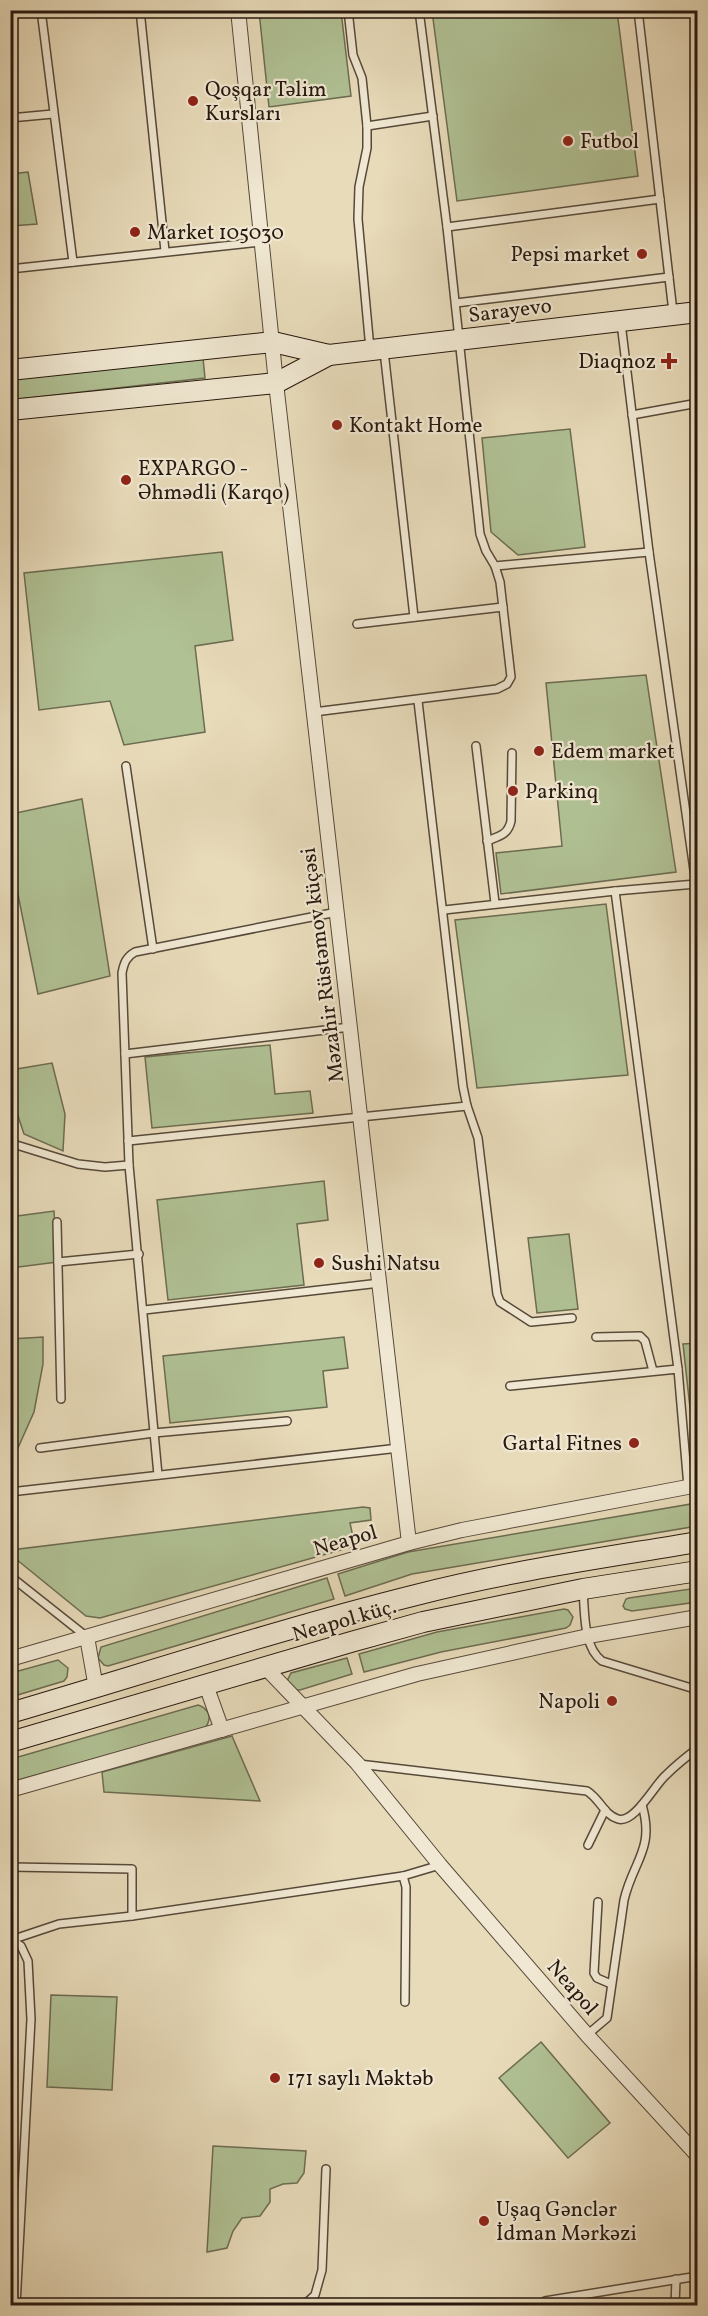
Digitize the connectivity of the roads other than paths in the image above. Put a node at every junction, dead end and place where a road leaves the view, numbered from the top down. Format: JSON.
{"nodes":[{"id":1,"x":140,"y":10,"type":"edge"},
{"id":2,"x":238,"y":10,"type":"edge"},
{"id":3,"x":348,"y":10,"type":"edge"},
{"id":4,"x":419,"y":10,"type":"edge"},
{"id":5,"x":638,"y":10,"type":"edge"},
{"id":6,"x":10,"y":14,"type":"edge"},
{"id":7,"x":53,"y":114,"type":"junction"},
{"id":8,"x":433,"y":117,"type":"junction"},
{"id":9,"x":10,"y":118,"type":"edge"},
{"id":10,"x":367,"y":126,"type":"junction"},
{"id":11,"x":660,"y":199,"type":"junction"},
{"id":12,"x":447,"y":227,"type":"junction"},
{"id":13,"x":261,"y":242,"type":"junction"},
{"id":14,"x":165,"y":251,"type":"junction"},
{"id":15,"x":73,"y":262,"type":"junction"},
{"id":16,"x":10,"y":269,"type":"edge"},
{"id":17,"x":669,"y":277,"type":"junction"},
{"id":18,"x":456,"y":303,"type":"junction"},
{"id":19,"x":698,"y":312,"type":"edge"},
{"id":20,"x":673,"y":315,"type":"junction"},
{"id":21,"x":621,"y":321,"type":"junction"},
{"id":22,"x":459,"y":340,"type":"junction"},
{"id":23,"x":273,"y":342,"type":"junction"},
{"id":24,"x":377,"y":349,"type":"junction"},
{"id":25,"x":329,"y":355,"type":"junction"},
{"id":26,"x":10,"y":370,"type":"edge"},
{"id":27,"x":276,"y":383,"type":"junction"},
{"id":28,"x":698,"y":403,"type":"edge"},
{"id":29,"x":10,"y":411,"type":"edge"},
{"id":30,"x":633,"y":415,"type":"junction"},
{"id":31,"x":649,"y":552,"type":"junction"},
{"id":32,"x":495,"y":566,"type":"junction"},
{"id":33,"x":503,"y":607,"type":"junction"},
{"id":34,"x":414,"y":617,"type":"junction"},
{"id":35,"x":357,"y":624,"type":"dead end"},
{"id":36,"x":418,"y":701,"type":"junction"},
{"id":37,"x":314,"y":712,"type":"junction"},
{"id":38,"x":476,"y":746,"type":"dead end"},
{"id":39,"x":512,"y":753,"type":"dead end"},
{"id":40,"x":126,"y":766,"type":"dead end"},
{"id":41,"x":487,"y":841,"type":"junction"},
{"id":42,"x":697,"y":884,"type":"edge"},
{"id":43,"x":615,"y":891,"type":"junction"},
{"id":44,"x":495,"y":903,"type":"junction"},
{"id":45,"x":444,"y":910,"type":"junction"},
{"id":46,"x":337,"y":912,"type":"junction"},
{"id":47,"x":153,"y":949,"type":"junction"},
{"id":48,"x":350,"y":1027,"type":"junction"},
{"id":49,"x":125,"y":1054,"type":"junction"},
{"id":50,"x":467,"y":1106,"type":"junction"},
{"id":51,"x":360,"y":1116,"type":"junction"},
{"id":52,"x":11,"y":1141,"type":"edge"},
{"id":53,"x":128,"y":1141,"type":"junction"},
{"id":54,"x":129,"y":1165,"type":"junction"},
{"id":55,"x":57,"y":1222,"type":"dead end"},
{"id":56,"x":139,"y":1254,"type":"junction"},
{"id":57,"x":58,"y":1262,"type":"junction"},
{"id":58,"x":380,"y":1283,"type":"junction"},
{"id":59,"x":144,"y":1310,"type":"junction"},
{"id":60,"x":572,"y":1318,"type":"dead end"},
{"id":61,"x":596,"y":1338,"type":"dead end"},
{"id":62,"x":678,"y":1369,"type":"junction"},
{"id":63,"x":653,"y":1371,"type":"junction"},
{"id":64,"x":510,"y":1386,"type":"dead end"},
{"id":65,"x":61,"y":1399,"type":"dead end"},
{"id":66,"x":287,"y":1421,"type":"dead end"},
{"id":67,"x":154,"y":1433,"type":"junction"},
{"id":68,"x":40,"y":1448,"type":"dead end"},
{"id":69,"x":399,"y":1448,"type":"junction"},
{"id":70,"x":158,"y":1475,"type":"junction"},
{"id":71,"x":693,"y":1486,"type":"edge"},
{"id":72,"x":10,"y":1492,"type":"edge"},
{"id":73,"x":698,"y":1542,"type":"edge"},
{"id":74,"x":409,"y":1543,"type":"junction"},
{"id":75,"x":698,"y":1571,"type":"edge"},
{"id":76,"x":10,"y":1579,"type":"edge"},
{"id":77,"x":583,"y":1589,"type":"junction"},
{"id":78,"x":698,"y":1617,"type":"edge"},
{"id":79,"x":87,"y":1636,"type":"junction"},
{"id":80,"x":588,"y":1636,"type":"junction"},
{"id":81,"x":10,"y":1659,"type":"edge"},
{"id":82,"x":265,"y":1667,"type":"junction"},
{"id":83,"x":206,"y":1685,"type":"junction"},
{"id":84,"x":96,"y":1688,"type":"junction"},
{"id":85,"x":698,"y":1690,"type":"edge"},
{"id":86,"x":302,"y":1707,"type":"junction"},
{"id":87,"x":10,"y":1713,"type":"edge"},
{"id":88,"x":222,"y":1730,"type":"junction"},
{"id":89,"x":10,"y":1742,"type":"edge"},
{"id":90,"x":698,"y":1748,"type":"edge"},
{"id":91,"x":357,"y":1763,"type":"junction"},
{"id":92,"x":10,"y":1790,"type":"edge"},
{"id":93,"x":642,"y":1805,"type":"junction"},
{"id":94,"x":605,"y":1810,"type":"junction"},
{"id":95,"x":588,"y":1845,"type":"dead end"},
{"id":96,"x":440,"y":1865,"type":"junction"},
{"id":97,"x":10,"y":1867,"type":"edge"},
{"id":98,"x":403,"y":1876,"type":"junction"},
{"id":99,"x":598,"y":1902,"type":"dead end"},
{"id":100,"x":132,"y":1916,"type":"junction"},
{"id":101,"x":11,"y":1940,"type":"edge"},
{"id":102,"x":611,"y":1984,"type":"junction"},
{"id":103,"x":405,"y":2002,"type":"dead end"},
{"id":104,"x":587,"y":2036,"type":"junction"},
{"id":105,"x":695,"y":2147,"type":"edge"},
{"id":106,"x":326,"y":2169,"type":"dead end"},
{"id":107,"x":698,"y":2276,"type":"edge"},
{"id":108,"x":676,"y":2279,"type":"junction"},
{"id":109,"x":16,"y":2306,"type":"edge"},
{"id":110,"x":303,"y":2306,"type":"edge"},
{"id":111,"x":538,"y":2306,"type":"edge"},
{"id":112,"x":675,"y":2306,"type":"edge"}],
"edges":[{"from":1,"to":14,"type":"lane"},
{"from":2,"to":13,"type":"street"},
{"from":3,"to":10,"type":"lane"},
{"from":4,"to":8,"type":"lane"},
{"from":5,"to":11,"type":"lane"},
{"from":6,"to":7,"type":"lane"},
{"from":7,"to":9,"type":"lane"},
{"from":7,"to":15,"type":"lane"},
{"from":8,"to":10,"type":"lane"},
{"from":8,"to":12,"type":"lane"},
{"from":10,"to":24,"type":"lane"},
{"from":11,"to":12,"type":"lane"},
{"from":11,"to":17,"type":"lane"},
{"from":12,"to":18,"type":"lane"},
{"from":13,"to":14,"type":"lane"},
{"from":13,"to":23,"type":"street"},
{"from":14,"to":15,"type":"lane"},
{"from":15,"to":16,"type":"lane"},
{"from":17,"to":18,"type":"lane"},
{"from":17,"to":20,"type":"lane"},
{"from":18,"to":22,"type":"lane"},
{"from":19,"to":20,"type":"main road","name":"Sarayevo"},
{"from":20,"to":21,"type":"main road","name":"Sarayevo"},
{"from":21,"to":22,"type":"main road","name":"Sarayevo"},
{"from":21,"to":30,"type":"lane"},
{"from":22,"to":24,"type":"main road","name":"Sarayevo"},
{"from":22,"to":32,"type":"lane"},
{"from":23,"to":25,"type":"main road"},
{"from":23,"to":26,"type":"main road"},
{"from":23,"to":27,"type":"street","name":"Məzahir Rüstəmov küçəsi"},
{"from":24,"to":25,"type":"main road","name":"Sarayevo"},
{"from":24,"to":34,"type":"lane"},
{"from":25,"to":27,"type":"main road"},
{"from":27,"to":29,"type":"main road"},
{"from":27,"to":37,"type":"street","name":"Məzahir Rüstəmov küçəsi"},
{"from":28,"to":30,"type":"lane"},
{"from":30,"to":31,"type":"lane"},
{"from":31,"to":32,"type":"lane"},
{"from":31,"to":42,"type":"lane"},
{"from":32,"to":33,"type":"lane"},
{"from":33,"to":34,"type":"lane"},
{"from":33,"to":36,"type":"lane"},
{"from":34,"to":35,"type":"lane"},
{"from":36,"to":37,"type":"lane"},
{"from":36,"to":45,"type":"lane"},
{"from":37,"to":46,"type":"street","name":"Məzahir Rüstəmov küçəsi"},
{"from":38,"to":41,"type":"lane"},
{"from":39,"to":41,"type":"lane"},
{"from":40,"to":47,"type":"lane"},
{"from":41,"to":44,"type":"lane"},
{"from":42,"to":43,"type":"lane"},
{"from":43,"to":44,"type":"lane"},
{"from":43,"to":62,"type":"lane"},
{"from":44,"to":45,"type":"lane"},
{"from":45,"to":50,"type":"lane"},
{"from":46,"to":47,"type":"lane"},
{"from":46,"to":48,"type":"street","name":"Məzahir Rüstəmov küçəsi"},
{"from":47,"to":49,"type":"lane"},
{"from":48,"to":49,"type":"lane"},
{"from":48,"to":51,"type":"street","name":"Məzahir Rüstəmov küçəsi"},
{"from":49,"to":53,"type":"lane"},
{"from":50,"to":51,"type":"lane"},
{"from":50,"to":60,"type":"lane"},
{"from":51,"to":53,"type":"lane"},
{"from":51,"to":58,"type":"street","name":"Məzahir Rüstəmov küçəsi"},
{"from":52,"to":54,"type":"lane"},
{"from":53,"to":54,"type":"lane"},
{"from":54,"to":56,"type":"lane"},
{"from":55,"to":57,"type":"lane"},
{"from":56,"to":57,"type":"lane"},
{"from":56,"to":59,"type":"lane"},
{"from":57,"to":65,"type":"lane"},
{"from":58,"to":59,"type":"lane"},
{"from":58,"to":69,"type":"street","name":"Məzahir Rüstəmov küçəsi"},
{"from":59,"to":67,"type":"lane"},
{"from":61,"to":63,"type":"lane"},
{"from":62,"to":63,"type":"lane"},
{"from":62,"to":71,"type":"lane"},
{"from":63,"to":64,"type":"lane"},
{"from":66,"to":67,"type":"lane"},
{"from":67,"to":68,"type":"lane"},
{"from":67,"to":70,"type":"lane"},
{"from":69,"to":70,"type":"lane"},
{"from":69,"to":74,"type":"street","name":"Məzahir Rüstəmov küçəsi"},
{"from":70,"to":72,"type":"lane"},
{"from":71,"to":74,"type":"street","name":"Neapol"},
{"from":73,"to":84,"type":"main road","name":"Neapol küç."},
{"from":74,"to":79,"type":"street","name":"Neapol"},
{"from":75,"to":77,"type":"main road","name":"Neapol küç."},
{"from":76,"to":79,"type":"lane"},
{"from":77,"to":80,"type":"lane"},
{"from":77,"to":82,"type":"main road","name":"Neapol küç."},
{"from":78,"to":80,"type":"street"},
{"from":79,"to":81,"type":"street","name":"Neapol"},
{"from":79,"to":84,"type":"street"},
{"from":80,"to":85,"type":"lane"},
{"from":80,"to":86,"type":"street"},
{"from":82,"to":83,"type":"main road","name":"Neapol küç."},
{"from":82,"to":86,"type":"street","name":"Neapol"},
{"from":83,"to":88,"type":"street"},
{"from":83,"to":89,"type":"main road","name":"Neapol küç."},
{"from":84,"to":87,"type":"main road","name":"Neapol küç."},
{"from":86,"to":88,"type":"street"},
{"from":86,"to":91,"type":"street","name":"Neapol"},
{"from":88,"to":92,"type":"street"},
{"from":90,"to":93,"type":"lane"},
{"from":91,"to":94,"type":"lane"},
{"from":91,"to":96,"type":"street","name":"Neapol"},
{"from":93,"to":94,"type":"lane"},
{"from":93,"to":102,"type":"lane"},
{"from":94,"to":95,"type":"lane"},
{"from":96,"to":98,"type":"lane"},
{"from":96,"to":104,"type":"street","name":"Neapol"},
{"from":97,"to":100,"type":"lane"},
{"from":98,"to":100,"type":"lane"},
{"from":98,"to":103,"type":"lane"},
{"from":99,"to":102,"type":"lane"},
{"from":100,"to":101,"type":"lane"},
{"from":101,"to":109,"type":"lane"},
{"from":102,"to":104,"type":"lane"},
{"from":104,"to":105,"type":"street","name":"Neapol"},
{"from":106,"to":110,"type":"lane"},
{"from":107,"to":108,"type":"lane"},
{"from":108,"to":111,"type":"lane"},
{"from":108,"to":112,"type":"lane"}]}
